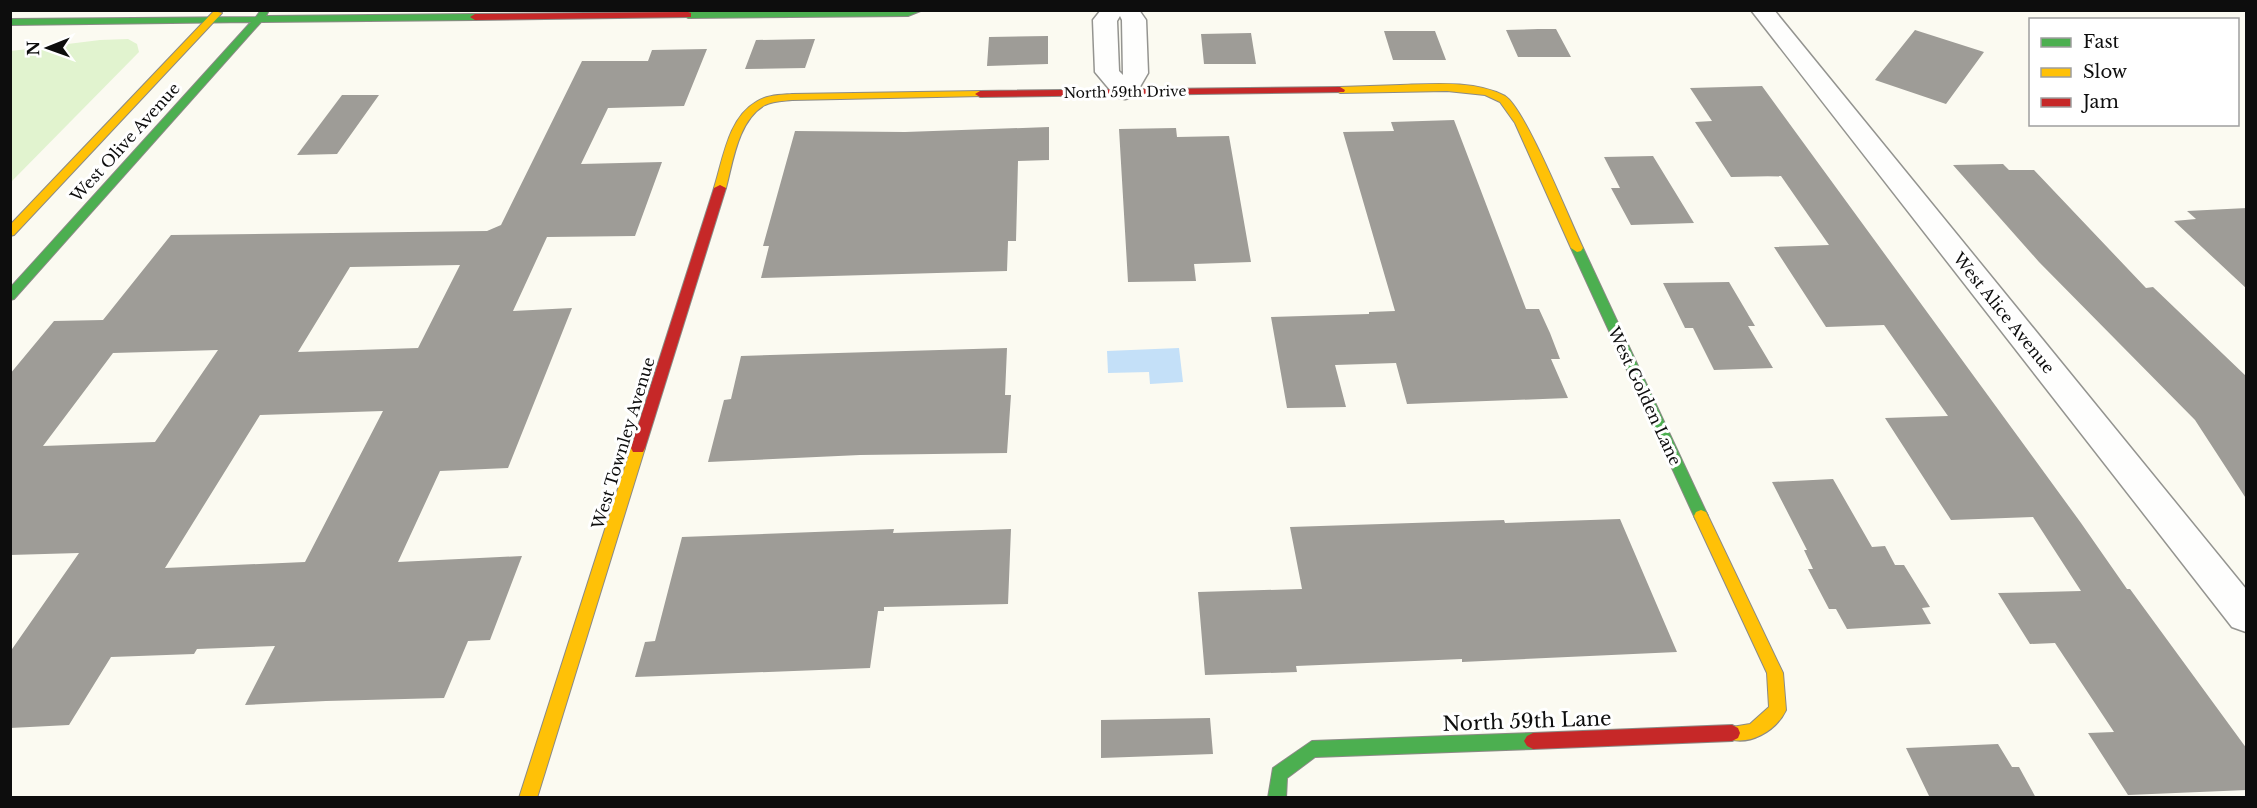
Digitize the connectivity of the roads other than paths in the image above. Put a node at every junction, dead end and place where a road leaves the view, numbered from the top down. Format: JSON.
{"nodes":[{"id":1,"x":919,"y":10,"type":"edge"},
{"id":2,"x":1113,"y":10,"type":"edge"},
{"id":3,"x":1127,"y":10,"type":"edge"},
{"id":4,"x":1762,"y":10,"type":"edge"},
{"id":5,"x":262,"y":15,"type":"edge"},
{"id":6,"x":214,"y":16,"type":"edge"},
{"id":7,"x":10,"y":22,"type":"edge"},
{"id":8,"x":1125,"y":92,"type":"junction"},
{"id":9,"x":1493,"y":93,"type":"joint"},
{"id":10,"x":757,"y":104,"type":"joint"},
{"id":11,"x":10,"y":232,"type":"edge"},
{"id":12,"x":10,"y":296,"type":"edge"},
{"id":13,"x":2247,"y":616,"type":"edge"},
{"id":14,"x":1778,"y":710,"type":"joint"},
{"id":15,"x":528,"y":798,"type":"edge"},
{"id":16,"x":1277,"y":798,"type":"edge"}],
"edges":[{"from":1,"to":5,"type":"street"},
{"from":2,"to":8,"type":"street"},
{"from":3,"to":8,"type":"street"},
{"from":4,"to":13,"type":"street","name":"West Alice Avenue"},
{"from":5,"to":6,"type":"street"},
{"from":5,"to":12,"type":"street","name":"West Olive Avenue"},
{"from":6,"to":7,"type":"street"},
{"from":6,"to":11,"type":"street","name":"West Olive Avenue"},
{"from":8,"to":9,"type":"street","name":"North 59th Drive"},
{"from":8,"to":10,"type":"street","name":"North 59th Drive"},
{"from":9,"to":14,"type":"street","name":"West Golden Lane"},
{"from":10,"to":15,"type":"street","name":"West Townley Avenue"},
{"from":14,"to":16,"type":"street","name":"North 59th Lane"}]}
